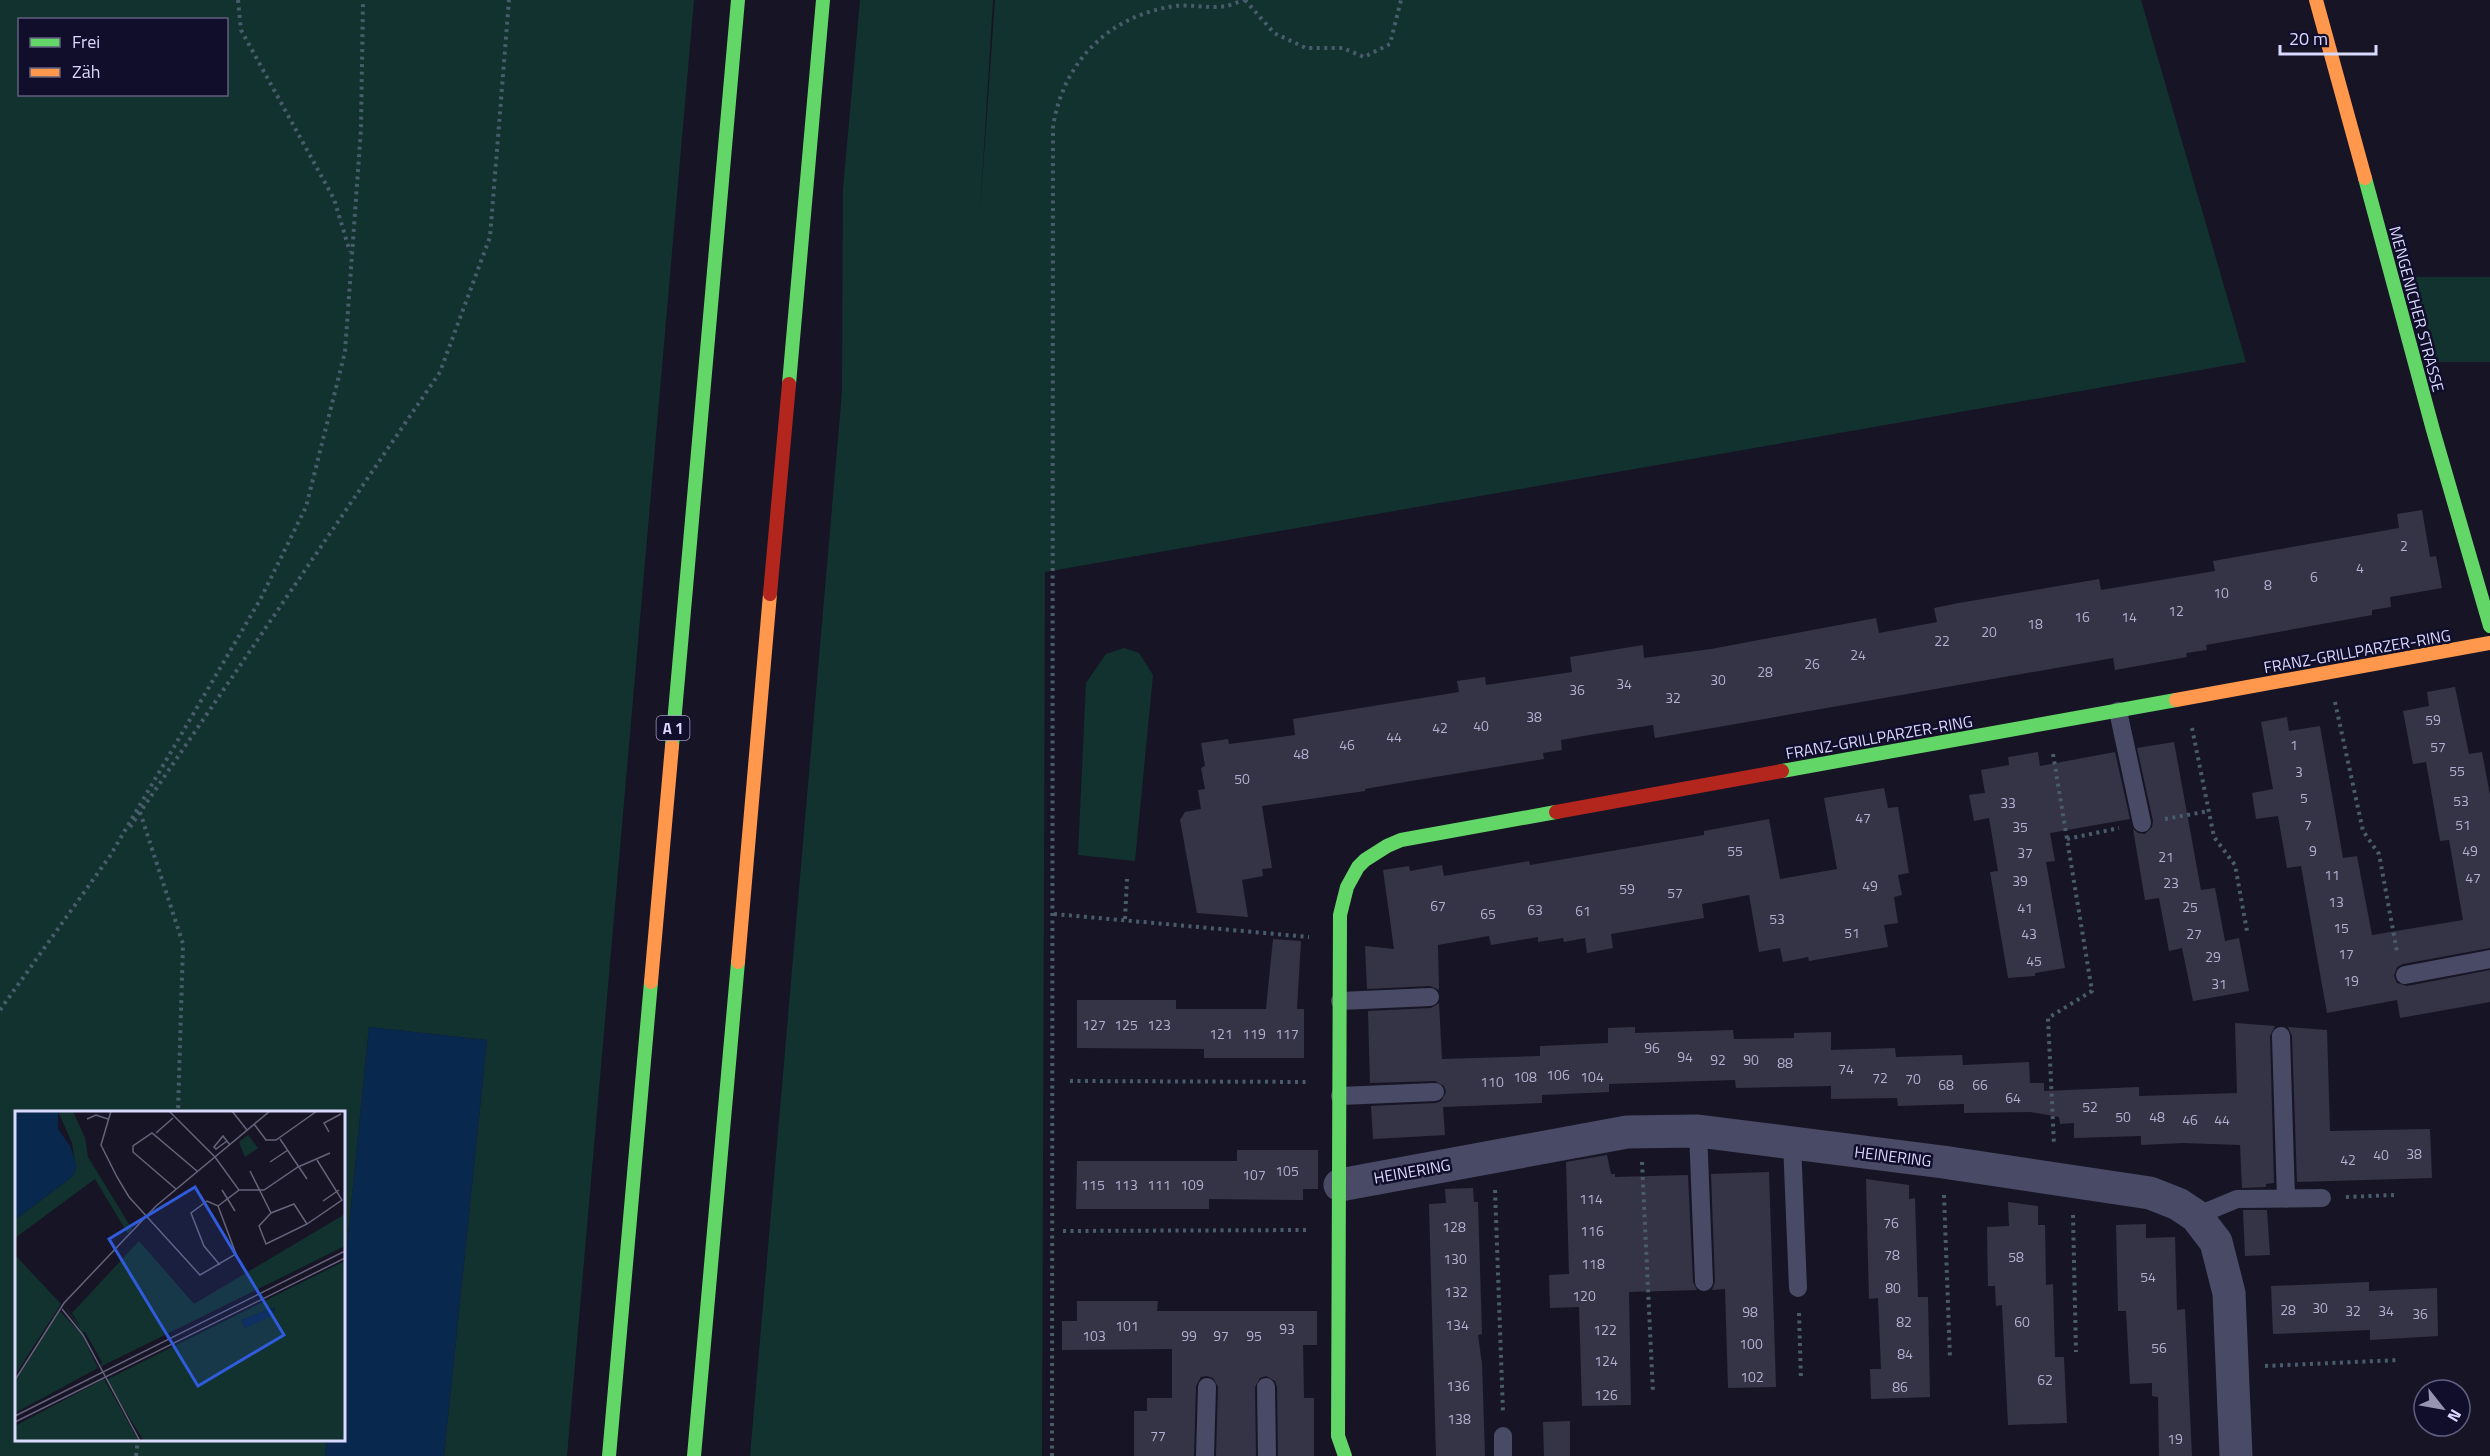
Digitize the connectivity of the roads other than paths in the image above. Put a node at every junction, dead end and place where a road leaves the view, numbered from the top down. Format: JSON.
{"nodes":[{"id":1,"x":738,"y":0,"type":"edge"},
{"id":2,"x":822,"y":0,"type":"edge"},
{"id":3,"x":2316,"y":0,"type":"edge"},
{"id":4,"x":2490,"y":626,"type":"edge"},
{"id":5,"x":2490,"y":643,"type":"edge"},
{"id":6,"x":2118,"y":711,"type":"junction"},
{"id":7,"x":2142,"y":824,"type":"dead end"},
{"id":8,"x":2490,"y":959,"type":"edge"},
{"id":9,"x":2405,"y":975,"type":"road end"},
{"id":10,"x":1430,"y":997,"type":"dead end"},
{"id":11,"x":1340,"y":1001,"type":"junction"},
{"id":12,"x":2281,"y":1036,"type":"dead end"},
{"id":13,"x":1340,"y":1089,"type":"junction"},
{"id":14,"x":1435,"y":1092,"type":"dead end"},
{"id":15,"x":1698,"y":1131,"type":"junction"},
{"id":16,"x":1791,"y":1143,"type":"junction"},
{"id":17,"x":1340,"y":1185,"type":"junction"},
{"id":18,"x":2322,"y":1198,"type":"road end"},
{"id":19,"x":2286,"y":1199,"type":"junction"},
{"id":20,"x":2196,"y":1216,"type":"junction"},
{"id":21,"x":1704,"y":1282,"type":"dead end"},
{"id":22,"x":1798,"y":1288,"type":"road end"},
{"id":23,"x":1207,"y":1387,"type":"dead end"},
{"id":24,"x":1266,"y":1387,"type":"dead end"},
{"id":25,"x":1503,"y":1436,"type":"road end"},
{"id":26,"x":609,"y":1456,"type":"edge"},
{"id":27,"x":694,"y":1456,"type":"edge"},
{"id":28,"x":1205,"y":1456,"type":"edge"},
{"id":29,"x":1267,"y":1456,"type":"edge"},
{"id":30,"x":1346,"y":1456,"type":"edge"},
{"id":31,"x":1503,"y":1456,"type":"edge"},
{"id":32,"x":2236,"y":1456,"type":"edge"}],
"edges":[{"from":1,"to":26,"type":"main road","number":"A 1"},
{"from":2,"to":27,"type":"main road"},
{"from":3,"to":4,"type":"main road","name":"MENGENICHER STRASSE"},
{"from":5,"to":6,"type":"main road","name":"FRANZ-GRILLPARZER-RING"},
{"from":6,"to":7,"type":"lane"},
{"from":6,"to":11,"type":"main road","name":"FRANZ-GRILLPARZER-RING"},
{"from":8,"to":9,"type":"lane"},
{"from":10,"to":11,"type":"lane"},
{"from":11,"to":13,"type":"main road"},
{"from":12,"to":19,"type":"lane"},
{"from":13,"to":14,"type":"lane"},
{"from":13,"to":17,"type":"main road"},
{"from":15,"to":16,"type":"street","name":"HEINERING"},
{"from":15,"to":17,"type":"street","name":"HEINERING"},
{"from":15,"to":21,"type":"lane"},
{"from":16,"to":20,"type":"street","name":"HEINERING"},
{"from":16,"to":22,"type":"lane"},
{"from":17,"to":30,"type":"main road"},
{"from":18,"to":19,"type":"lane"},
{"from":19,"to":20,"type":"lane"},
{"from":20,"to":32,"type":"street","name":"HEINERING"},
{"from":23,"to":28,"type":"lane"},
{"from":24,"to":29,"type":"lane"},
{"from":25,"to":31,"type":"lane"}]}
